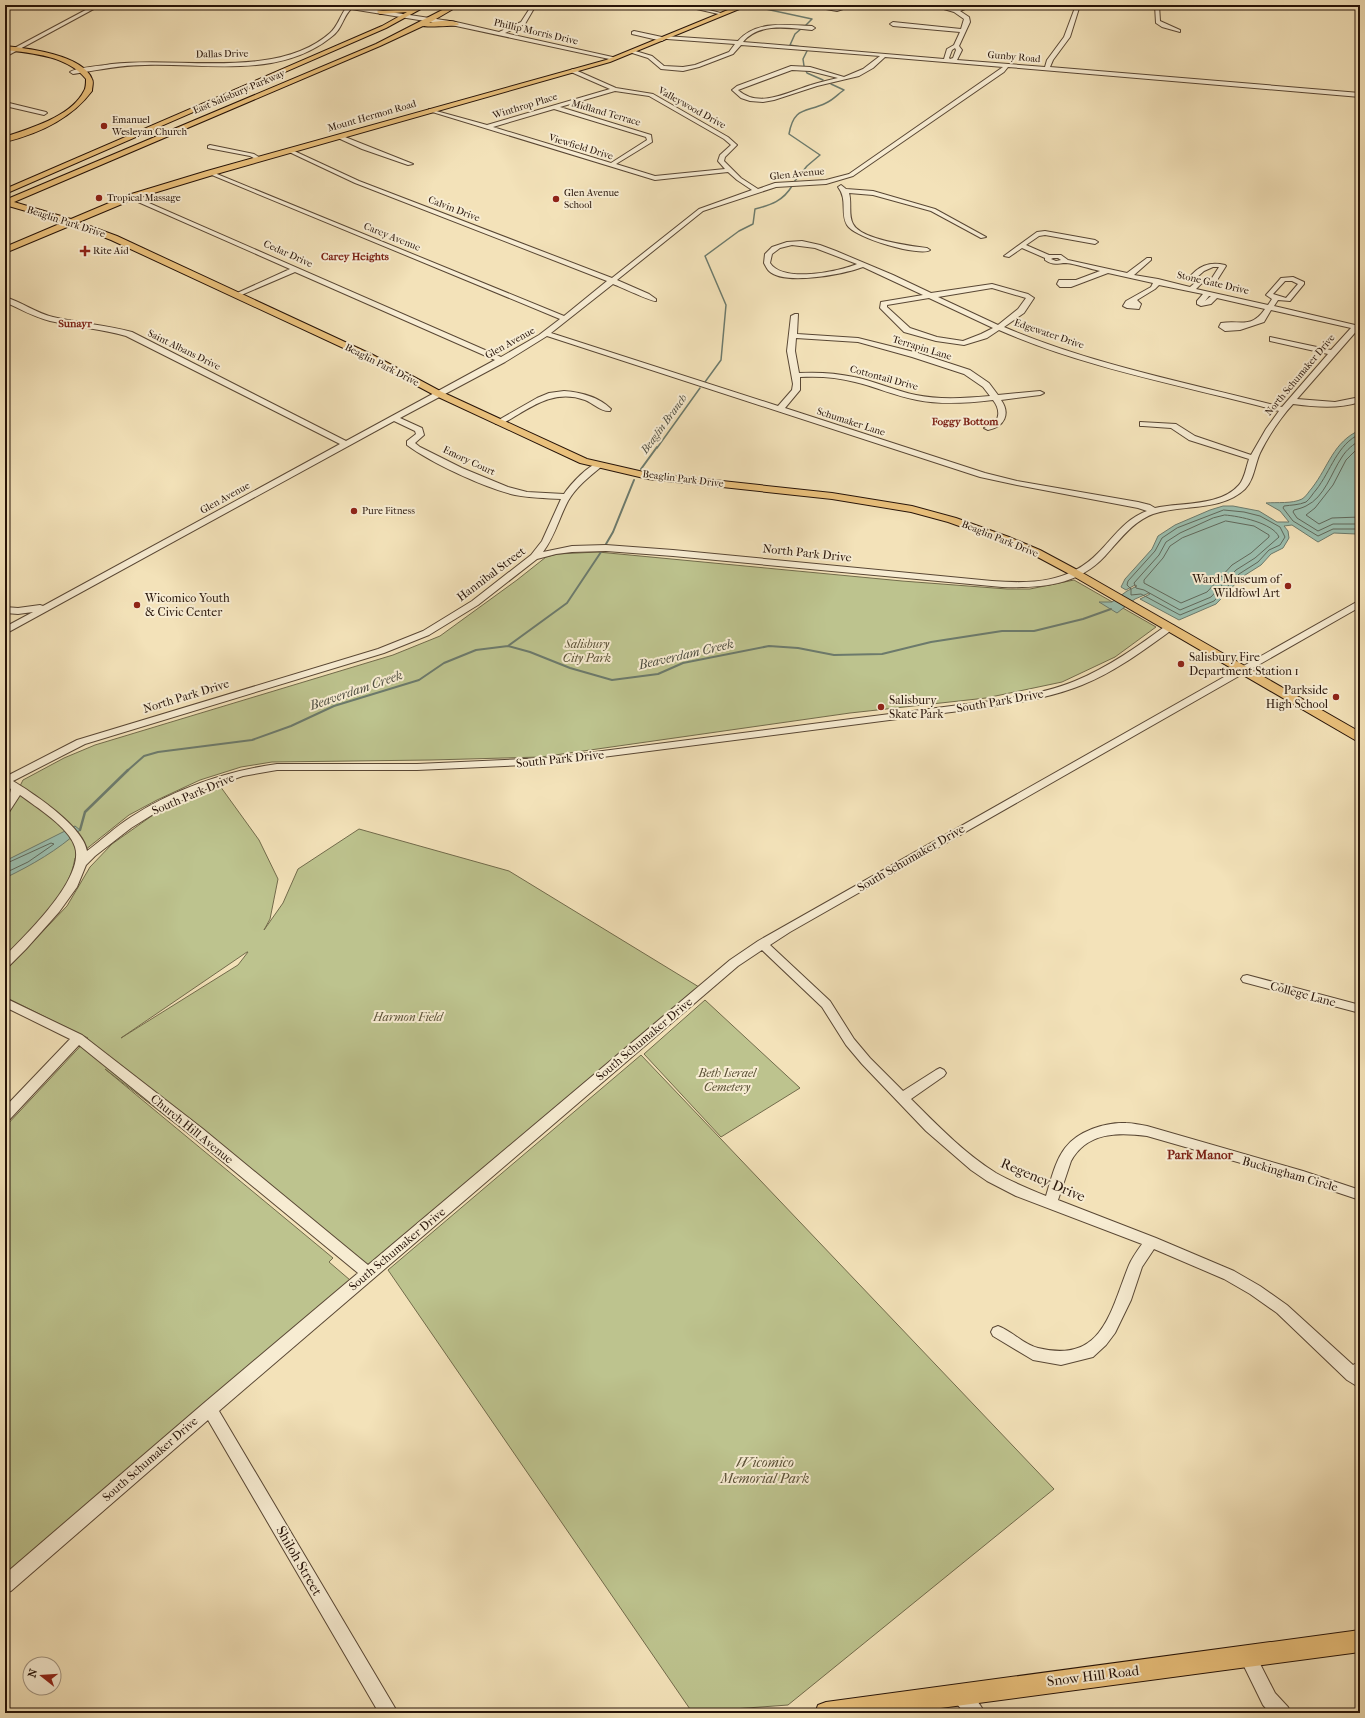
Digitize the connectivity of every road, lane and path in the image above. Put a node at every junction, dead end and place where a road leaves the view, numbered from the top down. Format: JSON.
{"nodes":[{"id":1,"x":99,"y":5,"type":"edge"},
{"id":2,"x":336,"y":5,"type":"edge"},
{"id":3,"x":457,"y":5,"type":"edge"},
{"id":4,"x":681,"y":5,"type":"edge"},
{"id":5,"x":746,"y":5,"type":"edge"},
{"id":6,"x":806,"y":5,"type":"edge"},
{"id":7,"x":853,"y":5,"type":"edge"},
{"id":8,"x":973,"y":5,"type":"edge"},
{"id":9,"x":1078,"y":5,"type":"edge"},
{"id":10,"x":1158,"y":5,"type":"edge"},
{"id":11,"x":424,"y":6,"type":"edge"},
{"id":12,"x":534,"y":6,"type":"edge"},
{"id":13,"x":939,"y":6,"type":"dead end"},
{"id":14,"x":350,"y":7,"type":"junction"},
{"id":15,"x":449,"y":10,"type":"junction"},
{"id":16,"x":733,"y":10,"type":"junction"},
{"id":17,"x":956,"y":11,"type":"junction"},
{"id":18,"x":380,"y":12,"type":"junction"},
{"id":19,"x":712,"y":14,"type":"junction"},
{"id":20,"x":406,"y":15,"type":"junction"},
{"id":21,"x":431,"y":19,"type":"junction"},
{"id":22,"x":456,"y":24,"type":"junction"},
{"id":23,"x":893,"y":24,"type":"dead end"},
{"id":24,"x":384,"y":27,"type":"junction"},
{"id":25,"x":812,"y":28,"type":"dead end"},
{"id":26,"x":410,"y":30,"type":"junction"},
{"id":27,"x":963,"y":31,"type":"junction"},
{"id":28,"x":1178,"y":31,"type":"dead end"},
{"id":29,"x":634,"y":32,"type":"dead end"},
{"id":30,"x":500,"y":33,"type":"junction"},
{"id":31,"x":665,"y":38,"type":"junction"},
{"id":32,"x":739,"y":43,"type":"junction"},
{"id":33,"x":5,"y":48,"type":"edge"},
{"id":34,"x":16,"y":49,"type":"junction"},
{"id":35,"x":632,"y":52,"type":"junction"},
{"id":36,"x":5,"y":55,"type":"edge"},
{"id":37,"x":884,"y":55,"type":"junction"},
{"id":38,"x":614,"y":58,"type":"junction"},
{"id":39,"x":949,"y":61,"type":"junction"},
{"id":40,"x":1007,"y":65,"type":"junction"},
{"id":41,"x":1046,"y":68,"type":"junction"},
{"id":42,"x":83,"y":71,"type":"junction"},
{"id":43,"x":573,"y":71,"type":"junction"},
{"id":44,"x":73,"y":72,"type":"dead end"},
{"id":45,"x":843,"y":78,"type":"junction"},
{"id":46,"x":615,"y":89,"type":"junction"},
{"id":47,"x":1360,"y":95,"type":"edge"},
{"id":48,"x":5,"y":104,"type":"edge"},
{"id":49,"x":554,"y":107,"type":"junction"},
{"id":50,"x":432,"y":110,"type":"junction"},
{"id":51,"x":44,"y":113,"type":"dead end"},
{"id":52,"x":487,"y":127,"type":"junction"},
{"id":53,"x":340,"y":137,"type":"junction"},
{"id":54,"x":5,"y":140,"type":"edge"},
{"id":55,"x":210,"y":147,"type":"dead end"},
{"id":56,"x":290,"y":151,"type":"junction"},
{"id":57,"x":259,"y":159,"type":"junction"},
{"id":58,"x":410,"y":164,"type":"dead end"},
{"id":59,"x":611,"y":165,"type":"junction"},
{"id":60,"x":729,"y":170,"type":"junction"},
{"id":61,"x":210,"y":173,"type":"junction"},
{"id":62,"x":38,"y":178,"type":"junction"},
{"id":63,"x":58,"y":181,"type":"junction"},
{"id":64,"x":833,"y":181,"type":"junction"},
{"id":65,"x":21,"y":185,"type":"junction"},
{"id":66,"x":5,"y":189,"type":"edge"},
{"id":67,"x":757,"y":191,"type":"junction"},
{"id":68,"x":845,"y":191,"type":"junction"},
{"id":69,"x":5,"y":192,"type":"edge"},
{"id":70,"x":131,"y":198,"type":"junction"},
{"id":71,"x":5,"y":205,"type":"edge"},
{"id":72,"x":30,"y":210,"type":"junction"},
{"id":73,"x":99,"y":210,"type":"junction"},
{"id":74,"x":56,"y":217,"type":"junction"},
{"id":75,"x":72,"y":222,"type":"junction"},
{"id":76,"x":53,"y":230,"type":"junction"},
{"id":77,"x":94,"y":230,"type":"junction"},
{"id":78,"x":983,"y":236,"type":"dead end"},
{"id":79,"x":31,"y":240,"type":"junction"},
{"id":80,"x":1095,"y":242,"type":"dead end"},
{"id":81,"x":1022,"y":246,"type":"junction"},
{"id":82,"x":5,"y":250,"type":"edge"},
{"id":83,"x":927,"y":250,"type":"dead end"},
{"id":84,"x":1007,"y":256,"type":"dead end"},
{"id":85,"x":1149,"y":259,"type":"dead end"},
{"id":86,"x":863,"y":264,"type":"junction"},
{"id":87,"x":296,"y":269,"type":"junction"},
{"id":88,"x":1108,"y":270,"type":"junction"},
{"id":89,"x":1129,"y":275,"type":"junction"},
{"id":90,"x":613,"y":281,"type":"junction"},
{"id":91,"x":1158,"y":281,"type":"junction"},
{"id":92,"x":1200,"y":281,"type":"dead end"},
{"id":93,"x":1075,"y":282,"type":"dead end"},
{"id":94,"x":1192,"y":289,"type":"junction"},
{"id":95,"x":1208,"y":293,"type":"junction"},
{"id":96,"x":237,"y":295,"type":"junction"},
{"id":97,"x":1216,"y":295,"type":"junction"},
{"id":98,"x":932,"y":296,"type":"junction"},
{"id":99,"x":1276,"y":298,"type":"dead end"},
{"id":100,"x":5,"y":299,"type":"edge"},
{"id":101,"x":1133,"y":299,"type":"dead end"},
{"id":102,"x":654,"y":300,"type":"dead end"},
{"id":103,"x":1269,"y":307,"type":"junction"},
{"id":104,"x":795,"y":316,"type":"dead end"},
{"id":105,"x":566,"y":319,"type":"junction"},
{"id":106,"x":1358,"y":325,"type":"edge"},
{"id":107,"x":1240,"y":326,"type":"dead end"},
{"id":108,"x":1000,"y":327,"type":"junction"},
{"id":109,"x":548,"y":334,"type":"junction"},
{"id":110,"x":792,"y":336,"type":"junction"},
{"id":111,"x":1274,"y":339,"type":"dead end"},
{"id":112,"x":1333,"y":353,"type":"junction"},
{"id":113,"x":502,"y":360,"type":"junction"},
{"id":114,"x":796,"y":375,"type":"junction"},
{"id":115,"x":797,"y":387,"type":"junction"},
{"id":116,"x":1040,"y":393,"type":"dead end"},
{"id":117,"x":439,"y":394,"type":"junction"},
{"id":118,"x":996,"y":397,"type":"junction"},
{"id":119,"x":1360,"y":399,"type":"edge"},
{"id":120,"x":1292,"y":401,"type":"junction"},
{"id":121,"x":770,"y":407,"type":"junction"},
{"id":122,"x":607,"y":409,"type":"dead end"},
{"id":123,"x":779,"y":410,"type":"junction"},
{"id":124,"x":1285,"y":410,"type":"junction"},
{"id":125,"x":394,"y":418,"type":"junction"},
{"id":126,"x":499,"y":422,"type":"junction"},
{"id":127,"x":1143,"y":424,"type":"dead end"},
{"id":128,"x":988,"y":428,"type":"dead end"},
{"id":129,"x":346,"y":444,"type":"junction"},
{"id":130,"x":1254,"y":458,"type":"junction"},
{"id":131,"x":598,"y":465,"type":"junction"},
{"id":132,"x":566,"y":497,"type":"junction"},
{"id":133,"x":1153,"y":511,"type":"junction"},
{"id":134,"x":534,"y":557,"type":"junction"},
{"id":135,"x":1077,"y":574,"type":"junction"},
{"id":136,"x":1360,"y":603,"type":"edge"},
{"id":137,"x":50,"y":606,"type":"junction"},
{"id":138,"x":5,"y":610,"type":"edge"},
{"id":139,"x":7,"y":627,"type":"edge"},
{"id":140,"x":1170,"y":627,"type":"junction"},
{"id":141,"x":381,"y":651,"type":"joint"},
{"id":142,"x":1244,"y":669,"type":"junction"},
{"id":143,"x":1360,"y":737,"type":"edge"},
{"id":144,"x":5,"y":781,"type":"edge"},
{"id":145,"x":17,"y":788,"type":"junction"},
{"id":146,"x":5,"y":810,"type":"edge"},
{"id":147,"x":82,"y":862,"type":"junction"},
{"id":148,"x":762,"y":944,"type":"junction"},
{"id":149,"x":5,"y":963,"type":"edge"},
{"id":150,"x":1247,"y":979,"type":"dead end"},
{"id":151,"x":5,"y":1002,"type":"edge"},
{"id":152,"x":1360,"y":1010,"type":"edge"},
{"id":153,"x":78,"y":1038,"type":"junction"},
{"id":154,"x":940,"y":1073,"type":"dead end"},
{"id":155,"x":902,"y":1098,"type":"junction"},
{"id":156,"x":5,"y":1115,"type":"edge"},
{"id":157,"x":1360,"y":1195,"type":"edge"},
{"id":158,"x":1050,"y":1202,"type":"junction"},
{"id":159,"x":1151,"y":1242,"type":"junction"},
{"id":160,"x":368,"y":1273,"type":"junction"},
{"id":161,"x":998,"y":1332,"type":"dead end"},
{"id":162,"x":1357,"y":1375,"type":"edge"},
{"id":163,"x":209,"y":1408,"type":"junction"},
{"id":164,"x":5,"y":1585,"type":"edge"},
{"id":165,"x":1360,"y":1641,"type":"edge"},
{"id":166,"x":1247,"y":1656,"type":"junction"},
{"id":167,"x":959,"y":1694,"type":"junction"},
{"id":168,"x":388,"y":1713,"type":"edge"},
{"id":169,"x":826,"y":1713,"type":"edge"},
{"id":170,"x":976,"y":1713,"type":"edge"},
{"id":171,"x":1282,"y":1713,"type":"edge"}],
"edges":[{"from":1,"to":34,"type":"street"},
{"from":2,"to":14,"type":"street","name":"Phillip Morris Drive"},
{"from":3,"to":15,"type":"main road","name":"East Salisbury Parkway"},
{"from":4,"to":19,"type":"street"},
{"from":5,"to":16,"type":"main road","name":"Mount Hermon Road"},
{"from":6,"to":7,"type":"street"},
{"from":8,"to":17,"type":"street"},
{"from":9,"to":41,"type":"street"},
{"from":10,"to":28,"type":"street"},
{"from":11,"to":18,"type":"main road"},
{"from":11,"to":20,"type":"main road","name":"East Salisbury Parkway"},
{"from":12,"to":30,"type":"street"},
{"from":13,"to":17,"type":"street"},
{"from":14,"to":18,"type":"street","name":"Phillip Morris Drive"},
{"from":14,"to":42,"type":"street","name":"Dallas Drive"},
{"from":15,"to":21,"type":"main road","name":"East Salisbury Parkway"},
{"from":15,"to":22,"type":"main road"},
{"from":16,"to":19,"type":"main road"},
{"from":16,"to":19,"type":"main road","name":"Mount Hermon Road"},
{"from":17,"to":27,"type":"street"},
{"from":18,"to":20,"type":"street","name":"Phillip Morris Drive"},
{"from":18,"to":24,"type":"main road"},
{"from":19,"to":31,"type":"main road","name":"Mount Hermon Road"},
{"from":20,"to":21,"type":"street","name":"Phillip Morris Drive"},
{"from":20,"to":24,"type":"main road","name":"East Salisbury Parkway"},
{"from":21,"to":22,"type":"street","name":"Phillip Morris Drive"},
{"from":21,"to":26,"type":"main road","name":"East Salisbury Parkway"},
{"from":22,"to":26,"type":"main road"},
{"from":22,"to":30,"type":"street","name":"Phillip Morris Drive"},
{"from":23,"to":27,"type":"street"},
{"from":24,"to":62,"type":"main road","name":"East Salisbury Parkway"},
{"from":25,"to":32,"type":"street"},
{"from":26,"to":63,"type":"main road","name":"East Salisbury Parkway"},
{"from":27,"to":39,"type":"street"},
{"from":29,"to":31,"type":"street","name":"Gunby Road"},
{"from":30,"to":38,"type":"street","name":"Phillip Morris Drive"},
{"from":31,"to":32,"type":"street","name":"Gunby Road"},
{"from":31,"to":35,"type":"main road","name":"Mount Hermon Road"},
{"from":32,"to":35,"type":"street"},
{"from":32,"to":37,"type":"street","name":"Gunby Road"},
{"from":33,"to":34,"type":"main road"},
{"from":34,"to":36,"type":"street"},
{"from":34,"to":42,"type":"main road"},
{"from":35,"to":38,"type":"main road","name":"Mount Hermon Road"},
{"from":37,"to":39,"type":"street","name":"Gunby Road"},
{"from":37,"to":45,"type":"street"},
{"from":38,"to":43,"type":"main road","name":"Mount Hermon Road"},
{"from":39,"to":40,"type":"street","name":"Gunby Road"},
{"from":40,"to":41,"type":"street","name":"Gunby Road"},
{"from":40,"to":64,"type":"street","name":"Glen Avenue"},
{"from":41,"to":47,"type":"street","name":"Gunby Road"},
{"from":42,"to":44,"type":"street","name":"Dallas Drive"},
{"from":42,"to":54,"type":"main road"},
{"from":43,"to":46,"type":"street","name":"Valleywood Drive"},
{"from":43,"to":50,"type":"main road","name":"Mount Hermon Road"},
{"from":45,"to":45,"type":"street"},
{"from":46,"to":49,"type":"street","name":"Winthrop Place"},
{"from":46,"to":60,"type":"street","name":"Valleywood Drive"},
{"from":48,"to":51,"type":"street"},
{"from":49,"to":52,"type":"street","name":"Winthrop Place"},
{"from":49,"to":59,"type":"street","name":"Midland Terrace"},
{"from":50,"to":52,"type":"street","name":"Viewfield Drive"},
{"from":50,"to":53,"type":"main road","name":"Mount Hermon Road"},
{"from":52,"to":59,"type":"street","name":"Viewfield Drive"},
{"from":53,"to":56,"type":"main road","name":"Mount Hermon Road"},
{"from":53,"to":58,"type":"street"},
{"from":55,"to":57,"type":"street"},
{"from":56,"to":57,"type":"main road","name":"Mount Hermon Road"},
{"from":56,"to":90,"type":"street","name":"Calvin Drive"},
{"from":57,"to":61,"type":"main road","name":"Mount Hermon Road"},
{"from":59,"to":60,"type":"street","name":"Viewfield Drive"},
{"from":60,"to":67,"type":"street"},
{"from":61,"to":70,"type":"main road","name":"Mount Hermon Road"},
{"from":61,"to":105,"type":"street","name":"Carey Avenue"},
{"from":62,"to":65,"type":"main road","name":"East Salisbury Parkway"},
{"from":62,"to":71,"type":"main road"},
{"from":63,"to":71,"type":"main road","name":"East Salisbury Parkway"},
{"from":63,"to":72,"type":"main road"},
{"from":64,"to":67,"type":"street","name":"Glen Avenue"},
{"from":64,"to":68,"type":"street"},
{"from":65,"to":66,"type":"main road"},
{"from":65,"to":69,"type":"main road","name":"East Salisbury Parkway"},
{"from":67,"to":90,"type":"street","name":"Glen Avenue"},
{"from":68,"to":78,"type":"street"},
{"from":68,"to":83,"type":"street"},
{"from":70,"to":73,"type":"main road","name":"Mount Hermon Road"},
{"from":70,"to":87,"type":"street","name":"Cedar Drive"},
{"from":71,"to":72,"type":"main road","name":"Beaglin Park Drive"},
{"from":72,"to":74,"type":"main road","name":"Beaglin Park Drive"},
{"from":73,"to":74,"type":"main road"},
{"from":73,"to":75,"type":"main road","name":"Mount Hermon Road"},
{"from":74,"to":75,"type":"main road","name":"Beaglin Park Drive"},
{"from":74,"to":76,"type":"main road"},
{"from":75,"to":76,"type":"main road","name":"Mount Hermon Road"},
{"from":75,"to":77,"type":"main road","name":"Beaglin Park Drive"},
{"from":76,"to":79,"type":"main road","name":"Mount Hermon Road"},
{"from":77,"to":79,"type":"main road"},
{"from":77,"to":96,"type":"main road","name":"Beaglin Park Drive"},
{"from":79,"to":82,"type":"main road","name":"Mount Hermon Road"},
{"from":80,"to":81,"type":"street"},
{"from":81,"to":84,"type":"street"},
{"from":81,"to":88,"type":"street","name":"Stone Gate Drive"},
{"from":85,"to":89,"type":"street"},
{"from":86,"to":86,"type":"street","name":"Edgewater Drive"},
{"from":86,"to":98,"type":"street","name":"Edgewater Drive"},
{"from":87,"to":96,"type":"street"},
{"from":87,"to":113,"type":"street","name":"Cedar Drive"},
{"from":88,"to":89,"type":"street","name":"Stone Gate Drive"},
{"from":88,"to":93,"type":"street"},
{"from":89,"to":91,"type":"street","name":"Stone Gate Drive"},
{"from":90,"to":102,"type":"street","name":"Calvin Drive"},
{"from":90,"to":105,"type":"street","name":"Glen Avenue"},
{"from":91,"to":94,"type":"street","name":"Stone Gate Drive"},
{"from":91,"to":101,"type":"street"},
{"from":92,"to":94,"type":"street"},
{"from":94,"to":95,"type":"street","name":"Stone Gate Drive"},
{"from":95,"to":97,"type":"street","name":"Stone Gate Drive"},
{"from":95,"to":97,"type":"street"},
{"from":96,"to":117,"type":"main road","name":"Beaglin Park Drive"},
{"from":97,"to":103,"type":"street","name":"Stone Gate Drive"},
{"from":98,"to":108,"type":"street","name":"Edgewater Drive"},
{"from":98,"to":108,"type":"street"},
{"from":98,"to":108,"type":"street"},
{"from":99,"to":103,"type":"street"},
{"from":100,"to":129,"type":"street","name":"Saint Albans Drive"},
{"from":103,"to":106,"type":"street","name":"Stone Gate Drive"},
{"from":103,"to":107,"type":"street"},
{"from":104,"to":110,"type":"street"},
{"from":105,"to":109,"type":"street","name":"Glen Avenue"},
{"from":106,"to":112,"type":"street","name":"North Schumaker Drive"},
{"from":108,"to":124,"type":"street","name":"Edgewater Drive"},
{"from":109,"to":113,"type":"street","name":"Glen Avenue"},
{"from":109,"to":121,"type":"street","name":"Schumaker Lane"},
{"from":110,"to":114,"type":"street"},
{"from":110,"to":118,"type":"street","name":"Terrapin Lane"},
{"from":111,"to":112,"type":"street"},
{"from":112,"to":120,"type":"street","name":"North Schumaker Drive"},
{"from":113,"to":117,"type":"street","name":"Glen Avenue"},
{"from":114,"to":115,"type":"street"},
{"from":114,"to":118,"type":"street","name":"Cottontail Drive"},
{"from":115,"to":121,"type":"street"},
{"from":115,"to":123,"type":"street"},
{"from":116,"to":118,"type":"street","name":"Cottontail Drive"},
{"from":117,"to":125,"type":"street","name":"Glen Avenue"},
{"from":117,"to":126,"type":"main road","name":"Beaglin Park Drive"},
{"from":118,"to":128,"type":"street","name":"Terrapin Lane"},
{"from":119,"to":120,"type":"street"},
{"from":120,"to":124,"type":"street","name":"North Schumaker Drive"},
{"from":121,"to":123,"type":"street","name":"Schumaker Lane"},
{"from":122,"to":126,"type":"street"},
{"from":123,"to":133,"type":"street","name":"Schumaker Lane"},
{"from":124,"to":130,"type":"street","name":"North Schumaker Drive"},
{"from":125,"to":129,"type":"street","name":"Glen Avenue"},
{"from":125,"to":132,"type":"street","name":"Emory Court"},
{"from":126,"to":131,"type":"main road","name":"Beaglin Park Drive"},
{"from":127,"to":130,"type":"street"},
{"from":129,"to":137,"type":"street","name":"Glen Avenue"},
{"from":130,"to":133,"type":"street","name":"North Schumaker Drive"},
{"from":131,"to":132,"type":"street","name":"Hannibal Street"},
{"from":131,"to":135,"type":"main road","name":"Beaglin Park Drive"},
{"from":132,"to":134,"type":"street","name":"Hannibal Street"},
{"from":133,"to":135,"type":"street","name":"North Schumaker Drive"},
{"from":134,"to":135,"type":"street","name":"North Park Drive"},
{"from":134,"to":141,"type":"street","name":"Hannibal Street"},
{"from":135,"to":140,"type":"main road","name":"Beaglin Park Drive"},
{"from":136,"to":142,"type":"street","name":"South Schumaker Drive"},
{"from":137,"to":138,"type":"street"},
{"from":137,"to":139,"type":"street","name":"Glen Avenue"},
{"from":140,"to":142,"type":"main road","name":"Beaglin Park Drive"},
{"from":140,"to":147,"type":"street","name":"South Park Drive"},
{"from":141,"to":144,"type":"street","name":"North Park Drive"},
{"from":142,"to":143,"type":"main road","name":"Beaglin Park Drive"},
{"from":142,"to":148,"type":"street","name":"South Schumaker Drive"},
{"from":144,"to":145,"type":"street"},
{"from":145,"to":146,"type":"street"},
{"from":145,"to":147,"type":"street"},
{"from":147,"to":149,"type":"street","name":"South Park Drive"},
{"from":148,"to":155,"type":"street","name":"Regency Drive"},
{"from":148,"to":160,"type":"street","name":"South Schumaker Drive"},
{"from":150,"to":152,"type":"street","name":"College Lane"},
{"from":151,"to":153,"type":"street","name":"Church Hill Avenue"},
{"from":153,"to":156,"type":"street"},
{"from":153,"to":160,"type":"street","name":"Church Hill Avenue"},
{"from":154,"to":155,"type":"street"},
{"from":155,"to":158,"type":"street","name":"Regency Drive"},
{"from":157,"to":158,"type":"street","name":"Buckingham Circle"},
{"from":158,"to":159,"type":"street","name":"Regency Drive"},
{"from":159,"to":161,"type":"street"},
{"from":159,"to":162,"type":"street","name":"Regency Drive"},
{"from":160,"to":163,"type":"street","name":"South Schumaker Drive"},
{"from":163,"to":164,"type":"street","name":"South Schumaker Drive"},
{"from":163,"to":168,"type":"street","name":"Shiloh Street"},
{"from":165,"to":166,"type":"main road","name":"Snow Hill Road"},
{"from":166,"to":167,"type":"main road","name":"Snow Hill Road"},
{"from":166,"to":171,"type":"street"},
{"from":167,"to":169,"type":"main road","name":"Snow Hill Road"},
{"from":167,"to":170,"type":"street"}]}
